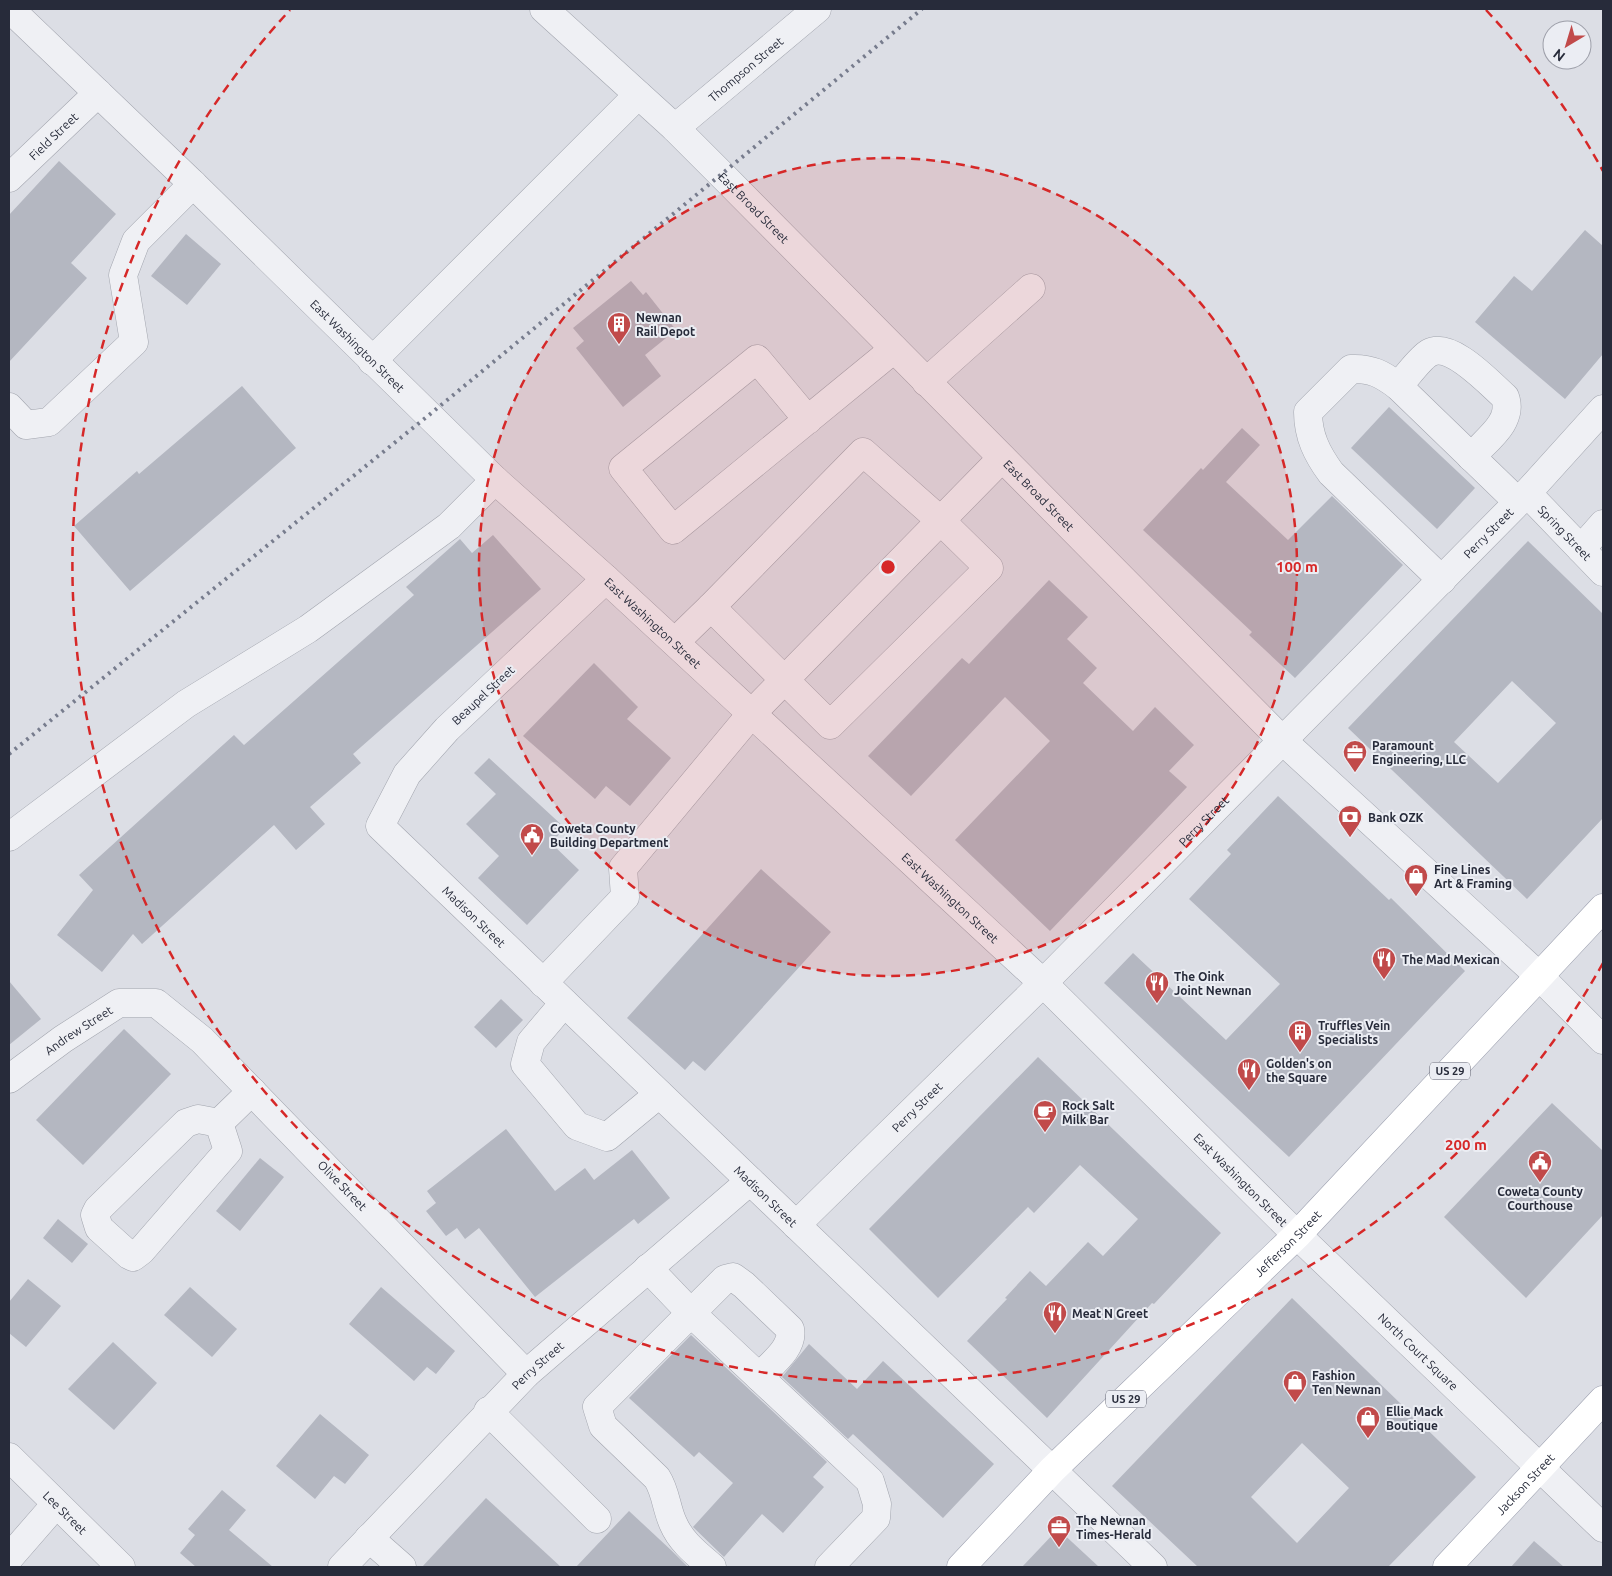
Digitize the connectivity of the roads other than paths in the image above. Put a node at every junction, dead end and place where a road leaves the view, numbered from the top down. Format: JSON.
{"nodes":[{"id":1,"x":10,"y":9,"type":"edge"},
{"id":2,"x":544,"y":9,"type":"edge"},
{"id":3,"x":817,"y":9,"type":"edge"},
{"id":4,"x":98,"y":93,"type":"junction"},
{"id":5,"x":638,"y":95,"type":"junction"},
{"id":6,"x":675,"y":128,"type":"junction"},
{"id":7,"x":9,"y":178,"type":"edge"},
{"id":8,"x":193,"y":184,"type":"junction"},
{"id":9,"x":1032,"y":288,"type":"dead end"},
{"id":10,"x":894,"y":349,"type":"junction"},
{"id":11,"x":372,"y":361,"type":"junction"},
{"id":12,"x":926,"y":382,"type":"junction"},
{"id":13,"x":1398,"y":386,"type":"junction"},
{"id":14,"x":9,"y":407,"type":"edge"},
{"id":15,"x":1603,"y":409,"type":"edge"},
{"id":16,"x":808,"y":420,"type":"junction"},
{"id":17,"x":1471,"y":456,"type":"junction"},
{"id":18,"x":1002,"y":458,"type":"junction"},
{"id":19,"x":495,"y":480,"type":"junction"},
{"id":20,"x":1522,"y":498,"type":"junction"},
{"id":21,"x":941,"y":521,"type":"junction"},
{"id":22,"x":1603,"y":524,"type":"edge"},
{"id":23,"x":1581,"y":549,"type":"junction"},
{"id":24,"x":1603,"y":572,"type":"edge"},
{"id":25,"x":606,"y":579,"type":"junction"},
{"id":26,"x":1442,"y":580,"type":"junction"},
{"id":27,"x":711,"y":607,"type":"junction"},
{"id":28,"x":675,"y":642,"type":"junction"},
{"id":29,"x":784,"y":681,"type":"junction"},
{"id":30,"x":752,"y":713,"type":"junction"},
{"id":31,"x":1283,"y":741,"type":"junction"},
{"id":32,"x":380,"y":826,"type":"joint"},
{"id":33,"x":9,"y":837,"type":"edge"},
{"id":34,"x":1603,"y":908,"type":"edge"},
{"id":35,"x":1539,"y":976,"type":"junction"},
{"id":36,"x":544,"y":983,"type":"junction"},
{"id":37,"x":1044,"y":984,"type":"junction"},
{"id":38,"x":156,"y":1003,"type":"joint"},
{"id":39,"x":564,"y":1003,"type":"junction"},
{"id":40,"x":1603,"y":1040,"type":"edge"},
{"id":41,"x":9,"y":1079,"type":"edge"},
{"id":42,"x":252,"y":1091,"type":"junction"},
{"id":43,"x":659,"y":1094,"type":"junction"},
{"id":44,"x":219,"y":1123,"type":"junction"},
{"id":45,"x":750,"y":1181,"type":"junction"},
{"id":46,"x":796,"y":1225,"type":"junction"},
{"id":47,"x":1297,"y":1235,"type":"junction"},
{"id":48,"x":648,"y":1268,"type":"junction"},
{"id":49,"x":691,"y":1313,"type":"junction"},
{"id":50,"x":526,"y":1374,"type":"junction"},
{"id":51,"x":759,"y":1377,"type":"junction"},
{"id":52,"x":1603,"y":1400,"type":"edge"},
{"id":53,"x":488,"y":1411,"type":"junction"},
{"id":54,"x":9,"y":1457,"type":"edge"},
{"id":55,"x":1539,"y":1468,"type":"junction"},
{"id":56,"x":1052,"y":1470,"type":"junction"},
{"id":57,"x":56,"y":1504,"type":"junction"},
{"id":58,"x":597,"y":1519,"type":"dead end"},
{"id":59,"x":1603,"y":1528,"type":"edge"},
{"id":60,"x":369,"y":1538,"type":"junction"},
{"id":61,"x":9,"y":1558,"type":"edge"},
{"id":62,"x":122,"y":1567,"type":"edge"},
{"id":63,"x":342,"y":1567,"type":"edge"},
{"id":64,"x":402,"y":1567,"type":"edge"},
{"id":65,"x":712,"y":1567,"type":"edge"},
{"id":66,"x":829,"y":1567,"type":"edge"},
{"id":67,"x":961,"y":1567,"type":"edge"},
{"id":68,"x":1153,"y":1567,"type":"edge"},
{"id":69,"x":1447,"y":1567,"type":"edge"}],
"edges":[{"from":1,"to":4,"type":"street","name":"East Washington Street"},
{"from":2,"to":5,"type":"street","name":"East Broad Street"},
{"from":3,"to":6,"type":"street","name":"Thompson Street"},
{"from":4,"to":7,"type":"street","name":"Field Street"},
{"from":4,"to":8,"type":"street","name":"East Washington Street"},
{"from":5,"to":6,"type":"street","name":"East Broad Street"},
{"from":5,"to":11,"type":"street"},
{"from":6,"to":10,"type":"street","name":"East Broad Street"},
{"from":8,"to":11,"type":"street","name":"East Washington Street"},
{"from":8,"to":14,"type":"street"},
{"from":9,"to":12,"type":"street"},
{"from":10,"to":12,"type":"street","name":"East Broad Street"},
{"from":10,"to":16,"type":"street"},
{"from":11,"to":19,"type":"street","name":"East Washington Street"},
{"from":12,"to":18,"type":"street","name":"East Broad Street"},
{"from":13,"to":17,"type":"street","name":"Spring Street"},
{"from":13,"to":17,"type":"street"},
{"from":13,"to":26,"type":"street","name":"Spring Street"},
{"from":15,"to":20,"type":"street","name":"Perry Street"},
{"from":16,"to":16,"type":"street"},
{"from":17,"to":20,"type":"street","name":"Spring Street"},
{"from":18,"to":21,"type":"street"},
{"from":18,"to":31,"type":"street","name":"East Broad Street"},
{"from":19,"to":25,"type":"street","name":"East Washington Street"},
{"from":19,"to":33,"type":"street"},
{"from":20,"to":23,"type":"street","name":"Spring Street"},
{"from":20,"to":26,"type":"street","name":"Perry Street"},
{"from":21,"to":27,"type":"street"},
{"from":21,"to":29,"type":"street"},
{"from":21,"to":29,"type":"street"},
{"from":22,"to":23,"type":"street"},
{"from":23,"to":24,"type":"street","name":"Spring Street"},
{"from":25,"to":28,"type":"street","name":"East Washington Street"},
{"from":25,"to":32,"type":"street","name":"Beaupel Street"},
{"from":26,"to":31,"type":"street","name":"Perry Street"},
{"from":27,"to":28,"type":"street"},
{"from":27,"to":29,"type":"street"},
{"from":28,"to":30,"type":"street","name":"East Washington Street"},
{"from":29,"to":30,"type":"street"},
{"from":30,"to":36,"type":"street"},
{"from":30,"to":37,"type":"street","name":"East Washington Street"},
{"from":31,"to":35,"type":"street","name":"East Broad Street"},
{"from":31,"to":37,"type":"street","name":"Perry Street"},
{"from":32,"to":36,"type":"street","name":"Madison Street"},
{"from":34,"to":35,"type":"main road","name":"Jefferson Street","number":"US 29"},
{"from":35,"to":40,"type":"street","name":"East Broad Street"},
{"from":35,"to":47,"type":"main road","name":"Jefferson Street","number":"US 29"},
{"from":36,"to":39,"type":"street","name":"Madison Street"},
{"from":37,"to":46,"type":"street","name":"Perry Street"},
{"from":37,"to":47,"type":"street","name":"East Washington Street"},
{"from":38,"to":41,"type":"street","name":"Andrew Street"},
{"from":38,"to":42,"type":"street","name":"Olive Street"},
{"from":39,"to":43,"type":"street","name":"Madison Street"},
{"from":39,"to":43,"type":"street"},
{"from":42,"to":44,"type":"street"},
{"from":42,"to":50,"type":"street","name":"Olive Street"},
{"from":43,"to":45,"type":"street","name":"Madison Street"},
{"from":44,"to":44,"type":"street"},
{"from":45,"to":46,"type":"street","name":"Madison Street"},
{"from":45,"to":48,"type":"street","name":"Perry Street"},
{"from":46,"to":56,"type":"street","name":"Madison Street"},
{"from":47,"to":55,"type":"street","name":"North Court Square"},
{"from":47,"to":56,"type":"main road","name":"Jefferson Street","number":"US 29"},
{"from":48,"to":49,"type":"street"},
{"from":48,"to":50,"type":"street","name":"Perry Street"},
{"from":49,"to":51,"type":"street"},
{"from":49,"to":51,"type":"street"},
{"from":49,"to":65,"type":"street"},
{"from":50,"to":53,"type":"street","name":"Perry Street"},
{"from":51,"to":66,"type":"street"},
{"from":52,"to":55,"type":"main road","name":"Jackson Street"},
{"from":53,"to":58,"type":"street"},
{"from":53,"to":60,"type":"street","name":"Perry Street"},
{"from":54,"to":57,"type":"street","name":"Lee Street"},
{"from":55,"to":59,"type":"street","name":"North Court Square"},
{"from":55,"to":69,"type":"main road","name":"Jackson Street"},
{"from":56,"to":67,"type":"main road","name":"Jefferson Street","number":"US 29"},
{"from":56,"to":68,"type":"street","name":"Madison Street"},
{"from":57,"to":61,"type":"street"},
{"from":57,"to":62,"type":"street","name":"Lee Street"},
{"from":60,"to":63,"type":"street","name":"Perry Street"},
{"from":60,"to":64,"type":"street"}]}
